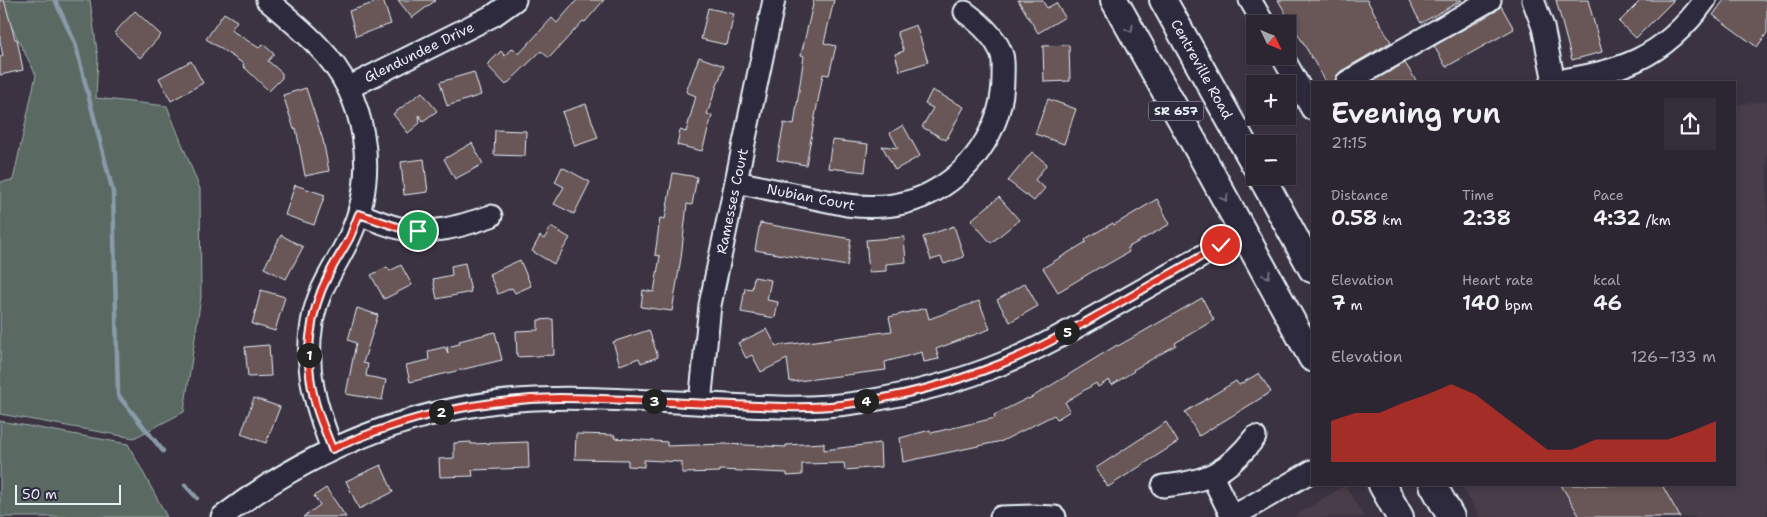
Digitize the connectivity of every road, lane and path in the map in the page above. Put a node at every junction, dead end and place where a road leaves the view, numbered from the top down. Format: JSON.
{"nodes":[{"id":1,"x":267,"y":0,"type":"edge"},
{"id":2,"x":515,"y":0,"type":"edge"},
{"id":3,"x":774,"y":0,"type":"edge"},
{"id":4,"x":1114,"y":0,"type":"edge"},
{"id":5,"x":1163,"y":0,"type":"edge"},
{"id":6,"x":1250,"y":0,"type":"edge"},
{"id":7,"x":1490,"y":0,"type":"edge"},
{"id":8,"x":1533,"y":0,"type":"edge"},
{"id":9,"x":1705,"y":0,"type":"edge"},
{"id":10,"x":965,"y":12,"type":"dead end"},
{"id":11,"x":1259,"y":15,"type":"edge"},
{"id":12,"x":1288,"y":65,"type":"edge"},
{"id":13,"x":1349,"y":81,"type":"edge"},
{"id":14,"x":1553,"y":81,"type":"edge"},
{"id":15,"x":1558,"y":81,"type":"edge"},
{"id":16,"x":348,"y":88,"type":"junction"},
{"id":17,"x":1311,"y":103,"type":"edge"},
{"id":18,"x":1246,"y":149,"type":"edge"},
{"id":19,"x":736,"y":182,"type":"junction"},
{"id":20,"x":1266,"y":185,"type":"edge"},
{"id":21,"x":359,"y":214,"type":"junction"},
{"id":22,"x":491,"y":216,"type":"dead end"},
{"id":23,"x":1244,"y":233,"type":"junction"},
{"id":24,"x":1311,"y":267,"type":"edge"},
{"id":25,"x":1311,"y":356,"type":"edge"},
{"id":26,"x":700,"y":403,"type":"junction"},
{"id":27,"x":1256,"y":437,"type":"dead end"},
{"id":28,"x":332,"y":449,"type":"junction"},
{"id":29,"x":1311,"y":472,"type":"edge"},
{"id":30,"x":1212,"y":476,"type":"junction"},
{"id":31,"x":1163,"y":486,"type":"dead end"},
{"id":32,"x":1383,"y":486,"type":"edge"},
{"id":33,"x":1434,"y":486,"type":"edge"},
{"id":34,"x":222,"y":517,"type":"edge"},
{"id":35,"x":1001,"y":517,"type":"edge"},
{"id":36,"x":1056,"y":517,"type":"edge"},
{"id":37,"x":1232,"y":517,"type":"edge"},
{"id":38,"x":1400,"y":517,"type":"edge"},
{"id":39,"x":1451,"y":517,"type":"edge"}],
"edges":[{"from":1,"to":16,"type":"street"},
{"from":2,"to":16,"type":"street","name":"Glendundee Drive"},
{"from":3,"to":19,"type":"street","name":"Ramesses Court"},
{"from":4,"to":23,"type":"main road","number":"SR 657","one_way":true},
{"from":5,"to":18,"type":"main road","name":"Centreville Road","number":"SR 657"},
{"from":6,"to":11,"type":"street"},
{"from":7,"to":13,"type":"street"},
{"from":8,"to":14,"type":"street"},
{"from":9,"to":15,"type":"street"},
{"from":10,"to":19,"type":"street","name":"Nubian Court"},
{"from":12,"to":17,"type":"street"},
{"from":16,"to":21,"type":"street"},
{"from":19,"to":26,"type":"street","name":"Ramesses Court"},
{"from":20,"to":24,"type":"main road"},
{"from":21,"to":22,"type":"street"},
{"from":21,"to":28,"type":"street"},
{"from":23,"to":25,"type":"main road","number":"SR 657","one_way":true},
{"from":23,"to":26,"type":"street"},
{"from":26,"to":28,"type":"street"},
{"from":27,"to":30,"type":"street"},
{"from":28,"to":34,"type":"street"},
{"from":29,"to":37,"type":"street"},
{"from":30,"to":31,"type":"street"},
{"from":30,"to":37,"type":"street"},
{"from":32,"to":38,"type":"main road"},
{"from":33,"to":39,"type":"main road"},
{"from":35,"to":36,"type":"street"}]}
